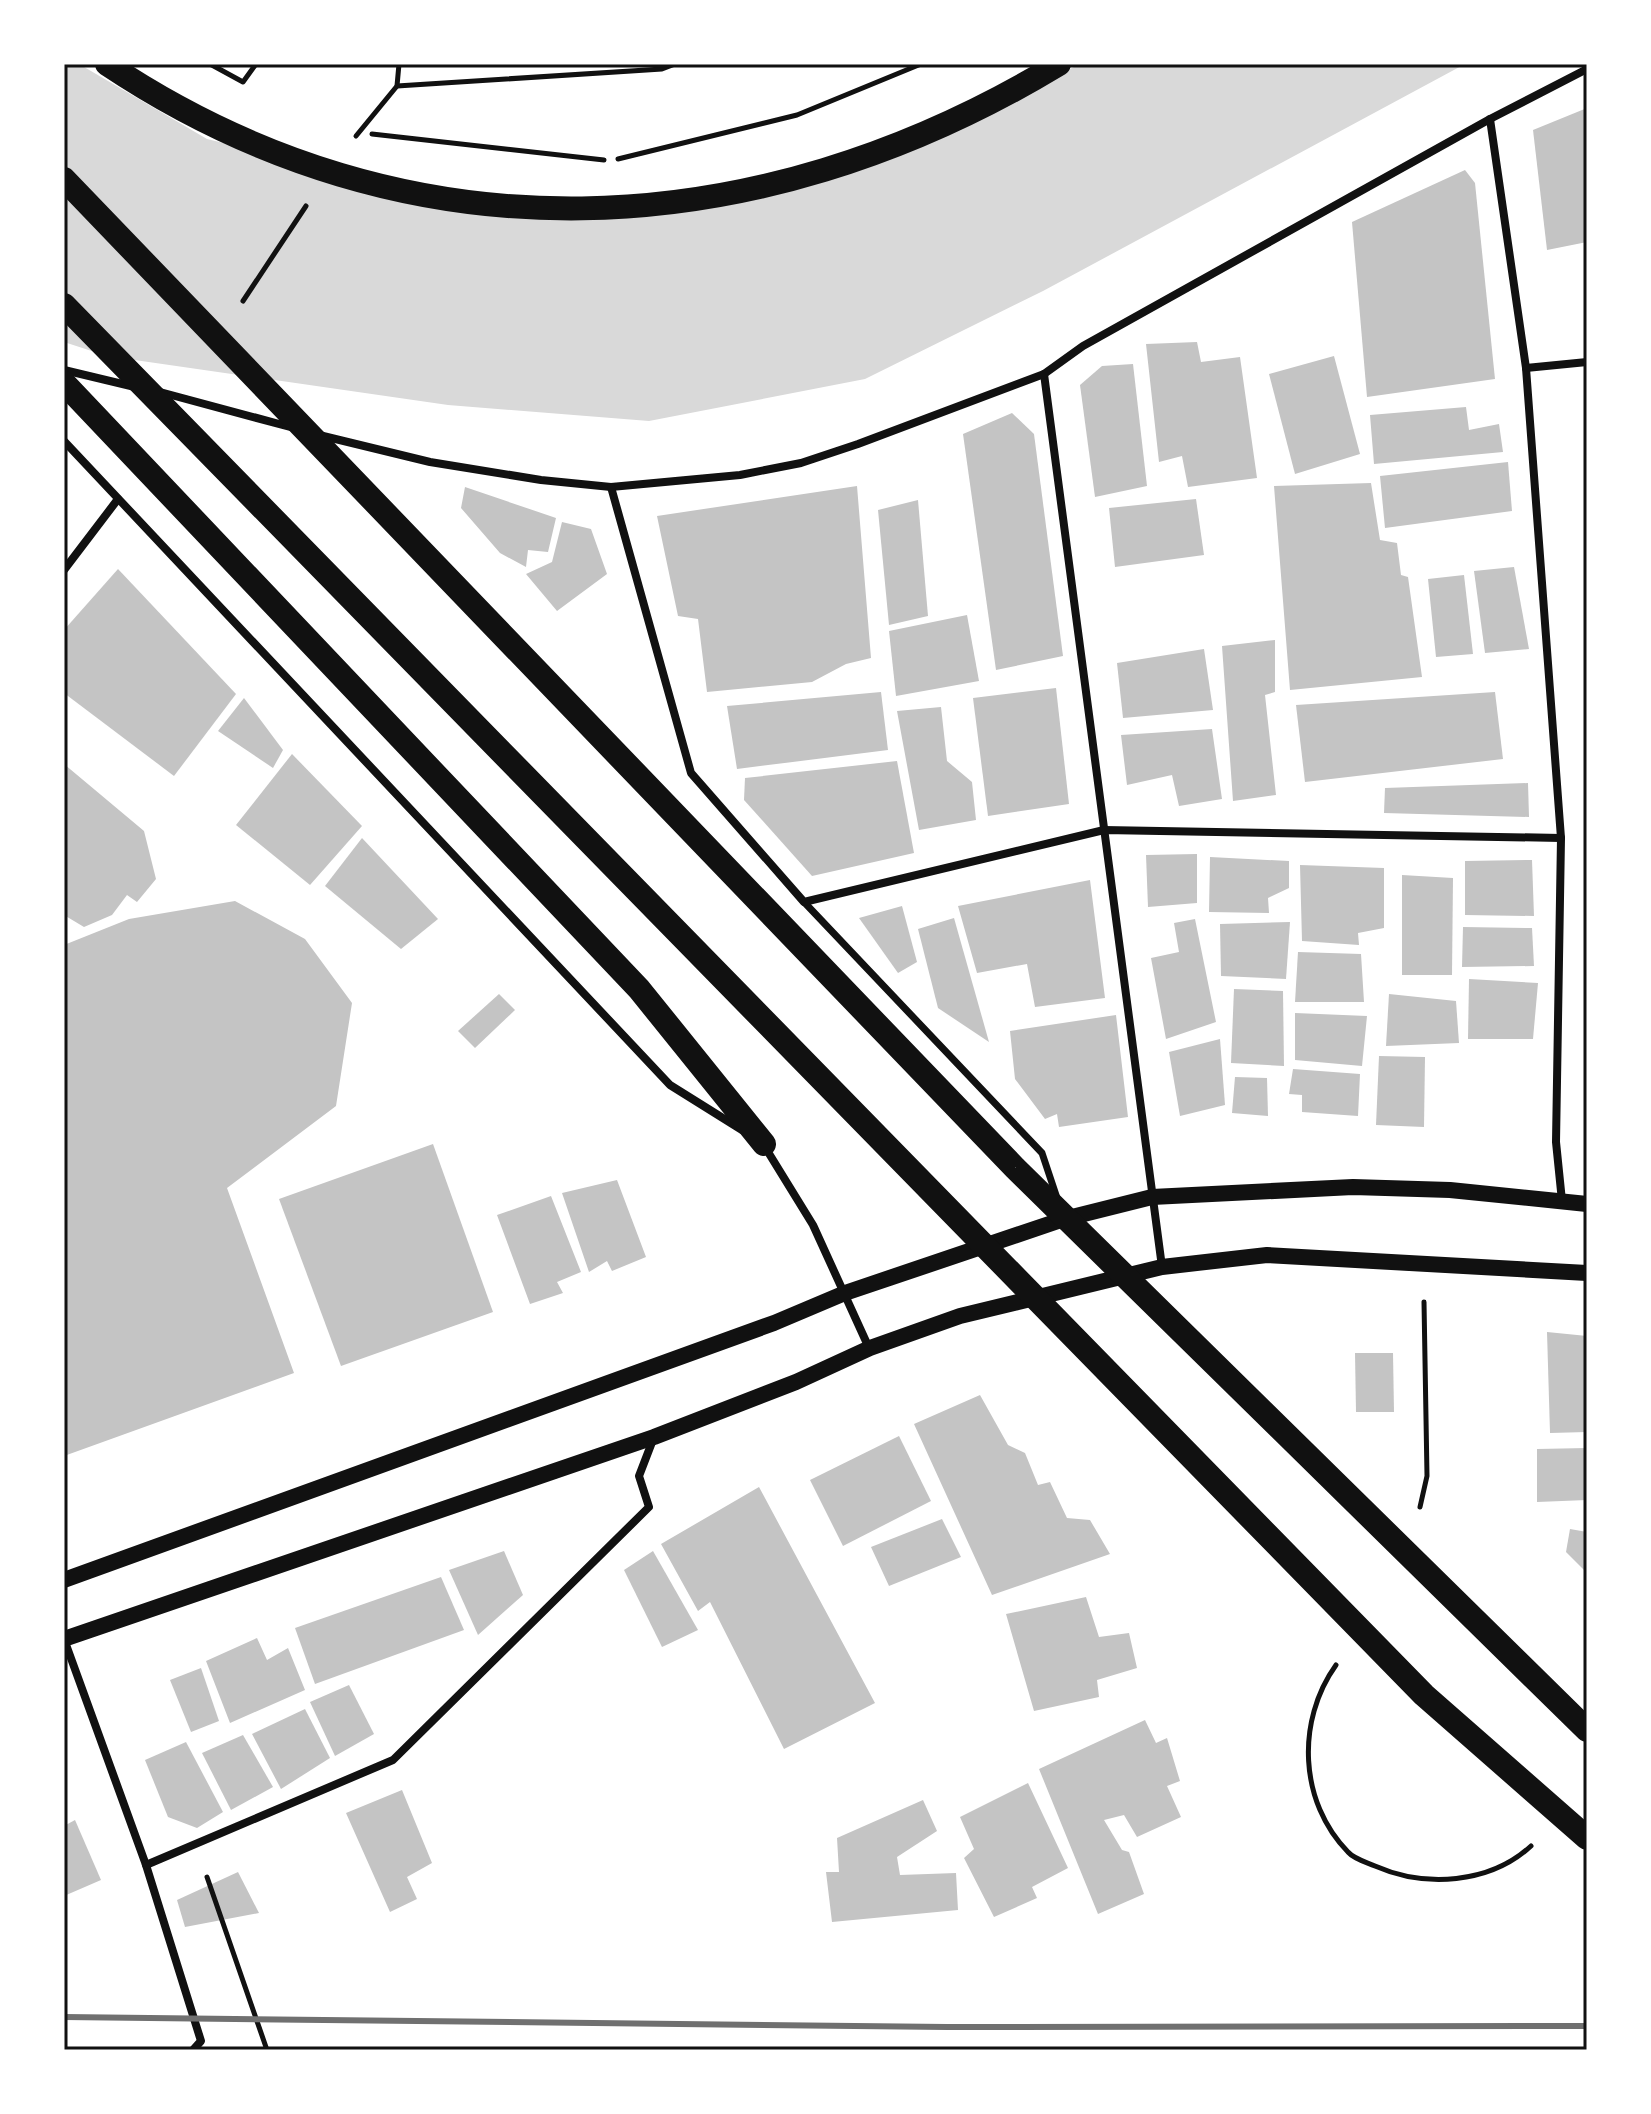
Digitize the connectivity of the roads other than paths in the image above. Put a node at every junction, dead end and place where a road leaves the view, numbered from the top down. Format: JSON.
{"nodes":[{"id":1,"x":107,"y":64,"type":"edge"},
{"id":2,"x":1059,"y":64,"type":"edge"},
{"id":3,"x":1587,"y":69,"type":"edge"},
{"id":4,"x":1490,"y":119,"type":"junction"},
{"id":5,"x":64,"y":179,"type":"edge"},
{"id":6,"x":64,"y":305,"type":"edge"},
{"id":7,"x":1587,"y":362,"type":"edge"},
{"id":8,"x":1526,"y":368,"type":"junction"},
{"id":9,"x":64,"y":370,"type":"edge"},
{"id":10,"x":1044,"y":374,"type":"junction"},
{"id":11,"x":64,"y":383,"type":"edge"},
{"id":12,"x":64,"y":441,"type":"edge"},
{"id":13,"x":611,"y":487,"type":"junction"},
{"id":14,"x":118,"y":499,"type":"junction"},
{"id":15,"x":64,"y":570,"type":"edge"},
{"id":16,"x":1104,"y":830,"type":"junction"},
{"id":17,"x":1561,"y":838,"type":"junction"},
{"id":18,"x":804,"y":902,"type":"junction"},
{"id":19,"x":764,"y":1144,"type":"junction"},
{"id":20,"x":1152,"y":1197,"type":"junction"},
{"id":21,"x":1562,"y":1201,"type":"junction"},
{"id":22,"x":1587,"y":1204,"type":"edge"},
{"id":23,"x":1064,"y":1219,"type":"junction"},
{"id":24,"x":1162,"y":1267,"type":"junction"},
{"id":25,"x":1587,"y":1273,"type":"edge"},
{"id":26,"x":845,"y":1293,"type":"junction"},
{"id":27,"x":870,"y":1348,"type":"junction"},
{"id":28,"x":654,"y":1437,"type":"junction"},
{"id":29,"x":64,"y":1580,"type":"edge"},
{"id":30,"x":64,"y":1639,"type":"edge"},
{"id":31,"x":1587,"y":1730,"type":"edge"},
{"id":32,"x":1587,"y":1838,"type":"edge"},
{"id":33,"x":146,"y":1865,"type":"junction"},
{"id":34,"x":193,"y":2050,"type":"edge"}],
"edges":[{"from":1,"to":2,"type":"highway"},
{"from":3,"to":4,"type":"street"},
{"from":4,"to":8,"type":"street"},
{"from":4,"to":10,"type":"street"},
{"from":5,"to":31,"type":"highway"},
{"from":6,"to":32,"type":"highway"},
{"from":7,"to":8,"type":"street"},
{"from":8,"to":17,"type":"street"},
{"from":9,"to":13,"type":"street"},
{"from":10,"to":13,"type":"street"},
{"from":10,"to":16,"type":"street"},
{"from":11,"to":19,"type":"highway"},
{"from":12,"to":14,"type":"street"},
{"from":13,"to":18,"type":"street"},
{"from":14,"to":15,"type":"street"},
{"from":14,"to":19,"type":"street"},
{"from":16,"to":17,"type":"street"},
{"from":16,"to":18,"type":"street"},
{"from":16,"to":20,"type":"street"},
{"from":17,"to":21,"type":"street"},
{"from":18,"to":23,"type":"street"},
{"from":19,"to":26,"type":"street"},
{"from":20,"to":21,"type":"main road"},
{"from":20,"to":23,"type":"main road"},
{"from":20,"to":24,"type":"street"},
{"from":21,"to":22,"type":"main road"},
{"from":23,"to":26,"type":"main road"},
{"from":24,"to":25,"type":"main road"},
{"from":24,"to":27,"type":"main road"},
{"from":26,"to":27,"type":"street"},
{"from":26,"to":29,"type":"main road"},
{"from":27,"to":28,"type":"main road"},
{"from":28,"to":30,"type":"main road"},
{"from":28,"to":33,"type":"street"},
{"from":30,"to":33,"type":"street"},
{"from":33,"to":34,"type":"street"}]}
